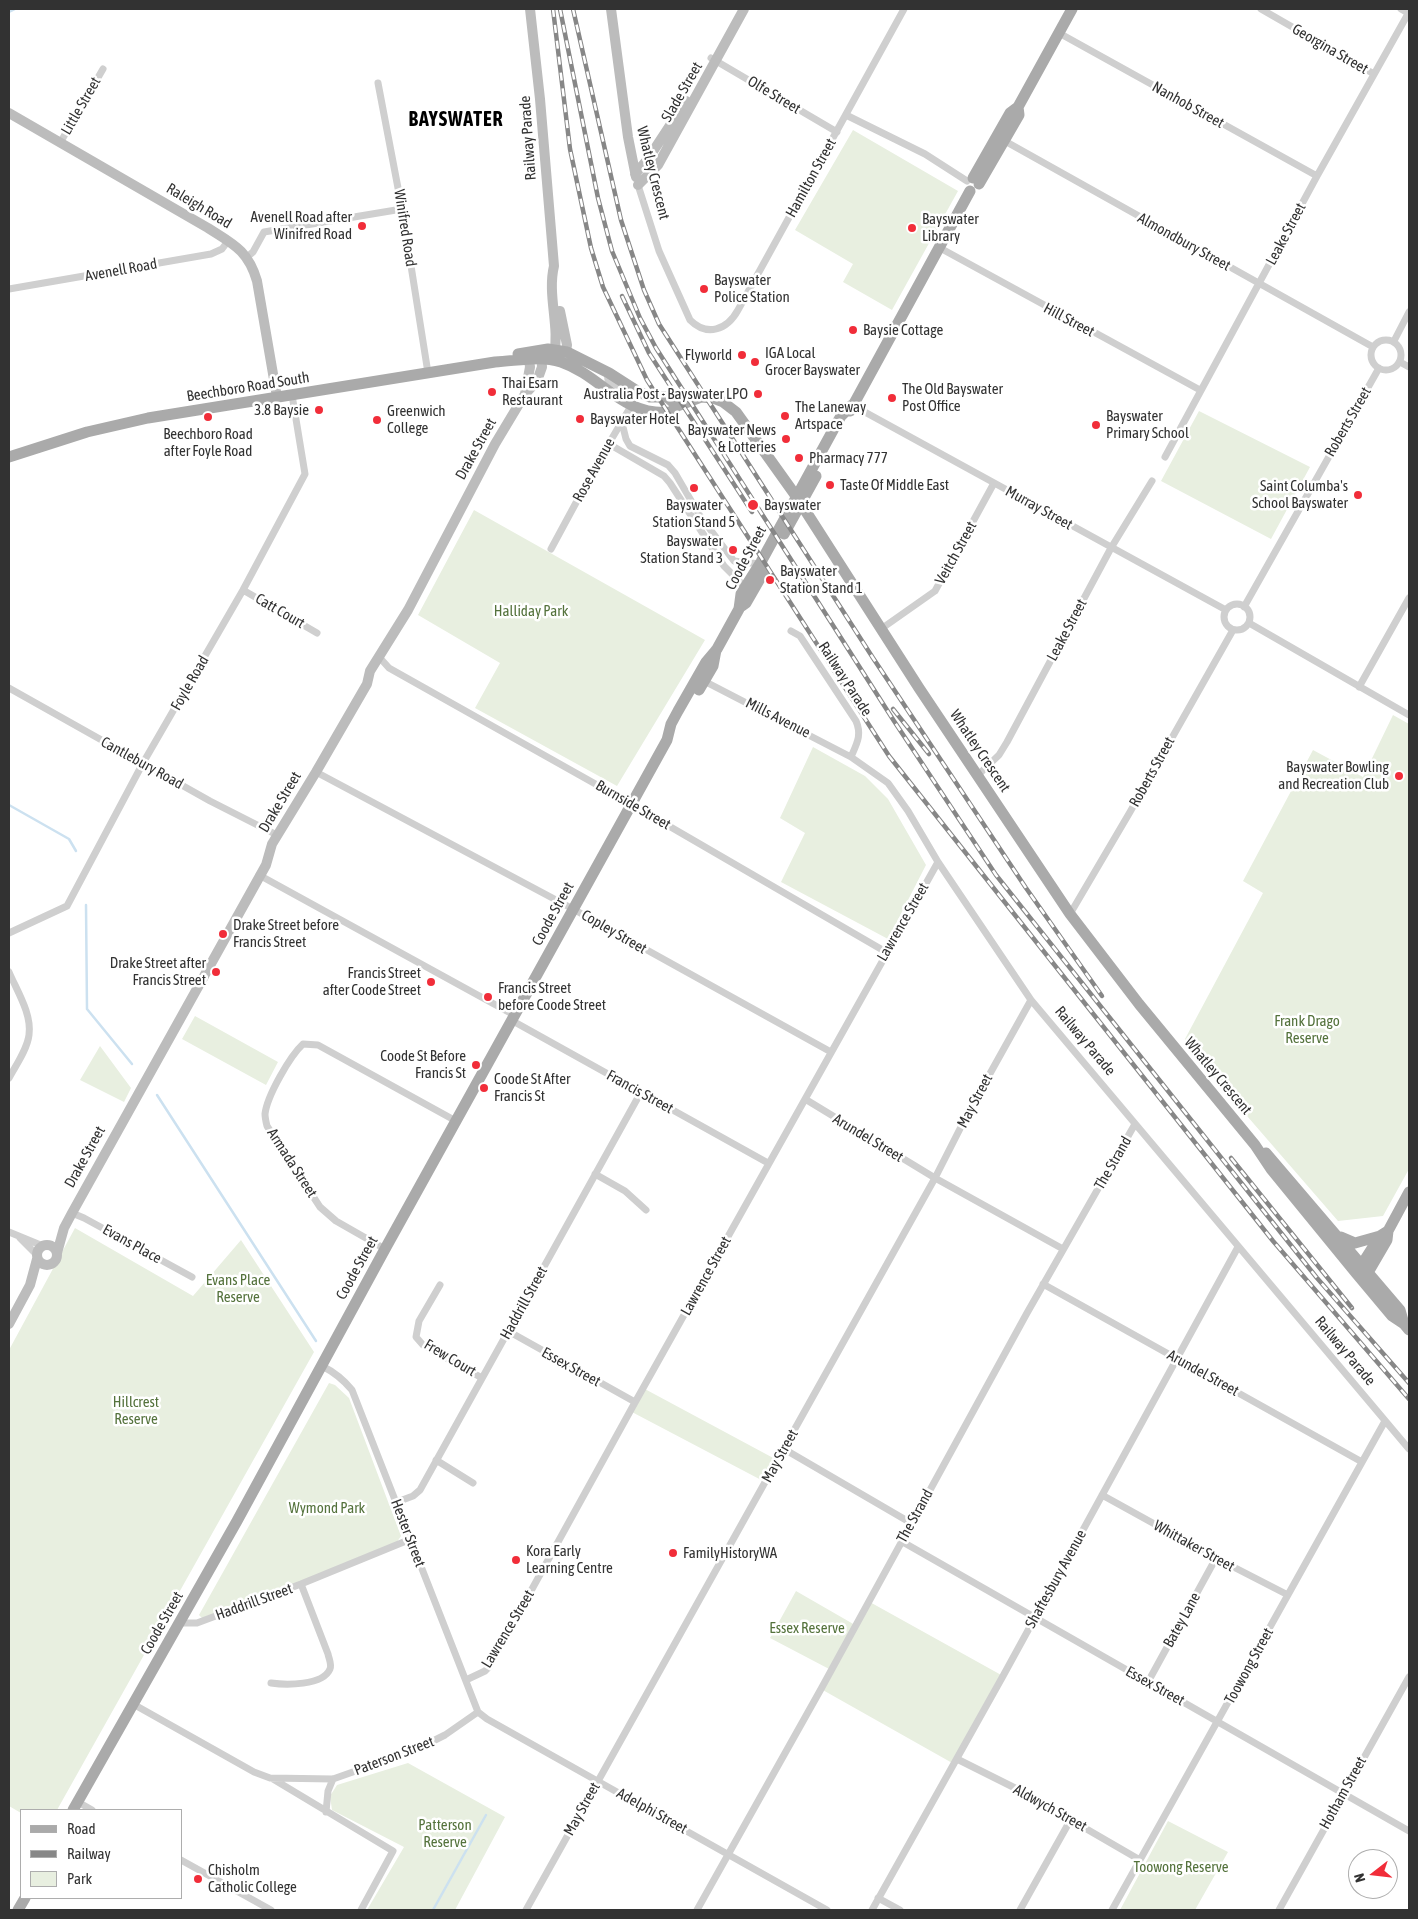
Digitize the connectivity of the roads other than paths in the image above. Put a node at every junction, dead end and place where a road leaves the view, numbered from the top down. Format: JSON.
{"nodes":[{"id":1,"x":530,"y":9,"type":"edge"},
{"id":2,"x":611,"y":9,"type":"edge"},
{"id":3,"x":737,"y":9,"type":"edge"},
{"id":4,"x":744,"y":9,"type":"edge"},
{"id":5,"x":904,"y":9,"type":"edge"},
{"id":6,"x":1072,"y":9,"type":"edge"},
{"id":7,"x":1261,"y":9,"type":"edge"},
{"id":8,"x":1401,"y":9,"type":"edge"},
{"id":9,"x":1409,"y":12,"type":"edge"},
{"id":10,"x":1059,"y":32,"type":"junction"},
{"id":11,"x":714,"y":60,"type":"junction"},
{"id":12,"x":103,"y":69,"type":"dead end"},
{"id":13,"x":1374,"y":74,"type":"junction"},
{"id":14,"x":378,"y":83,"type":"dead end"},
{"id":15,"x":9,"y":113,"type":"edge"},
{"id":16,"x":846,"y":115,"type":"junction"},
{"id":17,"x":837,"y":132,"type":"junction"},
{"id":18,"x":1000,"y":138,"type":"junction"},
{"id":19,"x":60,"y":143,"type":"junction"},
{"id":20,"x":636,"y":174,"type":"junction"},
{"id":21,"x":1317,"y":176,"type":"junction"},
{"id":22,"x":972,"y":183,"type":"junction"},
{"id":23,"x":638,"y":185,"type":"junction"},
{"id":24,"x":402,"y":209,"type":"junction"},
{"id":25,"x":228,"y":241,"type":"junction"},
{"id":26,"x":940,"y":248,"type":"junction"},
{"id":27,"x":247,"y":257,"type":"junction"},
{"id":28,"x":1259,"y":284,"type":"junction"},
{"id":29,"x":9,"y":289,"type":"edge"},
{"id":30,"x":1409,"y":312,"type":"edge"},
{"id":31,"x":704,"y":329,"type":"joint"},
{"id":32,"x":1394,"y":342,"type":"junction"},
{"id":33,"x":1373,"y":347,"type":"junction"},
{"id":34,"x":542,"y":354,"type":"junction"},
{"id":35,"x":528,"y":356,"type":"junction"},
{"id":36,"x":560,"y":356,"type":"junction"},
{"id":37,"x":1400,"y":362,"type":"junction"},
{"id":38,"x":1409,"y":367,"type":"edge"},
{"id":39,"x":1379,"y":368,"type":"junction"},
{"id":40,"x":607,"y":372,"type":"junction"},
{"id":41,"x":428,"y":373,"type":"junction"},
{"id":42,"x":1200,"y":390,"type":"junction"},
{"id":43,"x":526,"y":394,"type":"junction"},
{"id":44,"x":292,"y":395,"type":"junction"},
{"id":45,"x":277,"y":397,"type":"junction"},
{"id":46,"x":852,"y":405,"type":"junction"},
{"id":47,"x":631,"y":406,"type":"junction"},
{"id":48,"x":678,"y":406,"type":"junction"},
{"id":49,"x":622,"y":422,"type":"junction"},
{"id":50,"x":609,"y":444,"type":"junction"},
{"id":51,"x":9,"y":457,"type":"edge"},
{"id":52,"x":1164,"y":457,"type":"dead end"},
{"id":53,"x":1152,"y":481,"type":"dead end"},
{"id":54,"x":994,"y":483,"type":"junction"},
{"id":55,"x":799,"y":500,"type":"junction"},
{"id":56,"x":1111,"y":548,"type":"junction"},
{"id":57,"x":551,"y":550,"type":"dead end"},
{"id":58,"x":760,"y":564,"type":"junction"},
{"id":59,"x":746,"y":588,"type":"junction"},
{"id":60,"x":243,"y":590,"type":"junction"},
{"id":61,"x":1409,"y":598,"type":"edge"},
{"id":62,"x":1244,"y":607,"type":"junction"},
{"id":63,"x":739,"y":609,"type":"junction"},
{"id":64,"x":1226,"y":610,"type":"junction"},
{"id":65,"x":1249,"y":623,"type":"junction"},
{"id":66,"x":881,"y":629,"type":"junction"},
{"id":67,"x":1233,"y":630,"type":"junction"},
{"id":68,"x":791,"y":631,"type":"dead end"},
{"id":69,"x":317,"y":633,"type":"dead end"},
{"id":70,"x":717,"y":649,"type":"junction"},
{"id":71,"x":380,"y":658,"type":"junction"},
{"id":72,"x":704,"y":681,"type":"junction"},
{"id":73,"x":1359,"y":687,"type":"junction"},
{"id":74,"x":9,"y":688,"type":"edge"},
{"id":75,"x":1409,"y":715,"type":"edge"},
{"id":76,"x":667,"y":740,"type":"junction"},
{"id":77,"x":852,"y":756,"type":"junction"},
{"id":78,"x":144,"y":763,"type":"junction"},
{"id":79,"x":316,"y":772,"type":"junction"},
{"id":80,"x":978,"y":775,"type":"junction"},
{"id":81,"x":631,"y":804,"type":"junction"},
{"id":82,"x":277,"y":835,"type":"junction"},
{"id":83,"x":938,"y":862,"type":"junction"},
{"id":84,"x":259,"y":875,"type":"junction"},
{"id":85,"x":573,"y":909,"type":"junction"},
{"id":86,"x":1070,"y":914,"type":"junction"},
{"id":87,"x":9,"y":932,"type":"edge"},
{"id":88,"x":886,"y":952,"type":"junction"},
{"id":89,"x":9,"y":972,"type":"edge"},
{"id":90,"x":1031,"y":1000,"type":"junction"},
{"id":91,"x":513,"y":1018,"type":"junction"},
{"id":92,"x":831,"y":1052,"type":"junction"},
{"id":93,"x":9,"y":1078,"type":"edge"},
{"id":94,"x":641,"y":1092,"type":"junction"},
{"id":95,"x":805,"y":1099,"type":"junction"},
{"id":96,"x":456,"y":1121,"type":"junction"},
{"id":97,"x":1135,"y":1124,"type":"junction"},
{"id":98,"x":1256,"y":1144,"type":"junction"},
{"id":99,"x":768,"y":1163,"type":"junction"},
{"id":100,"x":595,"y":1174,"type":"junction"},
{"id":101,"x":935,"y":1178,"type":"junction"},
{"id":102,"x":1409,"y":1192,"type":"edge"},
{"id":103,"x":646,"y":1210,"type":"dead end"},
{"id":104,"x":72,"y":1213,"type":"junction"},
{"id":105,"x":64,"y":1228,"type":"junction"},
{"id":106,"x":9,"y":1232,"type":"edge"},
{"id":107,"x":1335,"y":1233,"type":"junction"},
{"id":108,"x":1384,"y":1233,"type":"junction"},
{"id":109,"x":1238,"y":1247,"type":"junction"},
{"id":110,"x":385,"y":1249,"type":"junction"},
{"id":111,"x":1063,"y":1249,"type":"junction"},
{"id":112,"x":41,"y":1251,"type":"junction"},
{"id":113,"x":57,"y":1253,"type":"junction"},
{"id":114,"x":50,"y":1265,"type":"junction"},
{"id":115,"x":1362,"y":1273,"type":"junction"},
{"id":116,"x":192,"y":1277,"type":"dead end"},
{"id":117,"x":1044,"y":1284,"type":"junction"},
{"id":118,"x":30,"y":1285,"type":"junction"},
{"id":119,"x":440,"y":1285,"type":"dead end"},
{"id":120,"x":9,"y":1324,"type":"edge"},
{"id":121,"x":1407,"y":1327,"type":"edge"},
{"id":122,"x":508,"y":1332,"type":"junction"},
{"id":123,"x":1177,"y":1359,"type":"junction"},
{"id":124,"x":322,"y":1366,"type":"junction"},
{"id":125,"x":482,"y":1378,"type":"junction"},
{"id":126,"x":635,"y":1402,"type":"junction"},
{"id":127,"x":1385,"y":1421,"type":"junction"},
{"id":128,"x":1409,"y":1448,"type":"edge"},
{"id":129,"x":784,"y":1449,"type":"junction"},
{"id":130,"x":436,"y":1460,"type":"junction"},
{"id":131,"x":1362,"y":1462,"type":"junction"},
{"id":132,"x":473,"y":1483,"type":"dead end"},
{"id":133,"x":1102,"y":1495,"type":"junction"},
{"id":134,"x":397,"y":1502,"type":"junction"},
{"id":135,"x":911,"y":1523,"type":"junction"},
{"id":136,"x":411,"y":1539,"type":"junction"},
{"id":137,"x":901,"y":1541,"type":"junction"},
{"id":138,"x":1216,"y":1558,"type":"junction"},
{"id":139,"x":301,"y":1584,"type":"junction"},
{"id":140,"x":1288,"y":1595,"type":"junction"},
{"id":141,"x":1035,"y":1616,"type":"junction"},
{"id":142,"x":179,"y":1623,"type":"junction"},
{"id":143,"x":1409,"y":1677,"type":"edge"},
{"id":144,"x":466,"y":1680,"type":"junction"},
{"id":145,"x":1148,"y":1682,"type":"junction"},
{"id":146,"x":271,"y":1683,"type":"dead end"},
{"id":147,"x":133,"y":1704,"type":"junction"},
{"id":148,"x":478,"y":1712,"type":"junction"},
{"id":149,"x":1218,"y":1722,"type":"junction"},
{"id":150,"x":957,"y":1760,"type":"junction"},
{"id":151,"x":270,"y":1778,"type":"junction"},
{"id":152,"x":333,"y":1779,"type":"junction"},
{"id":153,"x":598,"y":1780,"type":"junction"},
{"id":154,"x":1343,"y":1793,"type":"junction"},
{"id":155,"x":76,"y":1806,"type":"edge"},
{"id":156,"x":326,"y":1812,"type":"junction"},
{"id":157,"x":1071,"y":1819,"type":"junction"},
{"id":158,"x":1409,"y":1831,"type":"edge"},
{"id":159,"x":728,"y":1854,"type":"junction"},
{"id":160,"x":1140,"y":1860,"type":"junction"},
{"id":161,"x":182,"y":1861,"type":"edge"},
{"id":162,"x":878,"y":1898,"type":"junction"},
{"id":163,"x":271,"y":1910,"type":"edge"},
{"id":164,"x":361,"y":1910,"type":"edge"},
{"id":165,"x":526,"y":1910,"type":"edge"},
{"id":166,"x":697,"y":1910,"type":"edge"},
{"id":167,"x":826,"y":1910,"type":"edge"},
{"id":168,"x":872,"y":1910,"type":"edge"},
{"id":169,"x":900,"y":1910,"type":"edge"},
{"id":170,"x":1020,"y":1910,"type":"edge"},
{"id":171,"x":1112,"y":1910,"type":"edge"},
{"id":172,"x":1279,"y":1910,"type":"edge"}],
"edges":[{"from":1,"to":36,"type":"street","name":"Railway Parade"},
{"from":2,"to":20,"type":"street","name":"Whatley Crescent"},
{"from":3,"to":11,"type":"street","name":"Slade Street"},
{"from":4,"to":11,"type":"street","name":"Slade Street"},
{"from":5,"to":16,"type":"street","name":"Hamilton Street"},
{"from":6,"to":10,"type":"main road"},
{"from":7,"to":13,"type":"street","name":"Georgina Street"},
{"from":8,"to":9,"type":"street"},
{"from":9,"to":13,"type":"street","name":"Leake Street"},
{"from":10,"to":18,"type":"main road"},
{"from":10,"to":21,"type":"street","name":"Nanhob Street"},
{"from":11,"to":17,"type":"street","name":"Olfe Street"},
{"from":11,"to":20,"type":"street","name":"Slade Street"},
{"from":11,"to":23,"type":"street","name":"Slade Street"},
{"from":12,"to":19,"type":"street","name":"Little Street"},
{"from":13,"to":21,"type":"street","name":"Leake Street"},
{"from":14,"to":24,"type":"street","name":"Winifred Road"},
{"from":15,"to":19,"type":"street","name":"Raleigh Road"},
{"from":16,"to":17,"type":"street","name":"Hamilton Street"},
{"from":16,"to":22,"type":"street"},
{"from":17,"to":31,"type":"street","name":"Hamilton Street"},
{"from":18,"to":22,"type":"main road"},
{"from":18,"to":28,"type":"street","name":"Almondbury Street"},
{"from":19,"to":25,"type":"street","name":"Raleigh Road"},
{"from":20,"to":23,"type":"street","name":"Whatley Crescent"},
{"from":21,"to":28,"type":"street","name":"Leake Street"},
{"from":22,"to":26,"type":"main road"},
{"from":23,"to":31,"type":"street","name":"Whatley Crescent"},
{"from":24,"to":27,"type":"street"},
{"from":24,"to":41,"type":"street","name":"Winifred Road"},
{"from":25,"to":27,"type":"street","name":"Raleigh Road"},
{"from":25,"to":29,"type":"street","name":"Avenell Road"},
{"from":26,"to":42,"type":"street","name":"Hill Street"},
{"from":26,"to":46,"type":"main road"},
{"from":27,"to":45,"type":"street","name":"Raleigh Road"},
{"from":28,"to":33,"type":"street","name":"Almondbury Street"},
{"from":28,"to":42,"type":"street","name":"Leake Street"},
{"from":30,"to":32,"type":"street"},
{"from":32,"to":33,"type":"street"},
{"from":32,"to":37,"type":"street"},
{"from":33,"to":39,"type":"street"},
{"from":34,"to":35,"type":"main road","name":"Beechboro Road South"},
{"from":34,"to":36,"type":"main road","name":"Beechboro Road South"},
{"from":34,"to":43,"type":"street","name":"Drake Street"},
{"from":35,"to":41,"type":"main road","name":"Beechboro Road South"},
{"from":35,"to":43,"type":"street","name":"Drake Street"},
{"from":36,"to":40,"type":"main road"},
{"from":36,"to":47,"type":"main road"},
{"from":37,"to":38,"type":"street"},
{"from":37,"to":39,"type":"street"},
{"from":39,"to":62,"type":"street","name":"Roberts Street"},
{"from":40,"to":47,"type":"street"},
{"from":40,"to":48,"type":"main road"},
{"from":41,"to":44,"type":"main road","name":"Beechboro Road South"},
{"from":42,"to":52,"type":"street","name":"Leake Street"},
{"from":43,"to":71,"type":"street","name":"Drake Street"},
{"from":44,"to":45,"type":"main road","name":"Beechboro Road South"},
{"from":44,"to":60,"type":"street","name":"Foyle Road"},
{"from":45,"to":51,"type":"main road","name":"Beechboro Road South"},
{"from":46,"to":54,"type":"street","name":"Murray Street"},
{"from":46,"to":55,"type":"main road"},
{"from":46,"to":55,"type":"main road","name":"Coode Street"},
{"from":47,"to":48,"type":"main road","name":"Whatley Crescent"},
{"from":47,"to":49,"type":"street","name":"Rose Avenue"},
{"from":48,"to":55,"type":"main road","name":"Whatley Crescent"},
{"from":49,"to":50,"type":"street","name":"Rose Avenue"},
{"from":49,"to":58,"type":"street"},
{"from":50,"to":57,"type":"street","name":"Rose Avenue"},
{"from":50,"to":59,"type":"street"},
{"from":53,"to":56,"type":"street","name":"Leake Street"},
{"from":54,"to":56,"type":"street","name":"Murray Street"},
{"from":54,"to":66,"type":"street","name":"Veitch Street"},
{"from":55,"to":58,"type":"main road","name":"Coode Street"},
{"from":55,"to":63,"type":"main road","name":"Coode Street"},
{"from":55,"to":66,"type":"main road","name":"Whatley Crescent"},
{"from":56,"to":64,"type":"street","name":"Murray Street"},
{"from":56,"to":80,"type":"street","name":"Leake Street"},
{"from":58,"to":59,"type":"main road","name":"Coode Street"},
{"from":59,"to":63,"type":"main road","name":"Coode Street"},
{"from":60,"to":69,"type":"street","name":"Catt Court"},
{"from":60,"to":78,"type":"street","name":"Foyle Road"},
{"from":61,"to":73,"type":"street"},
{"from":62,"to":64,"type":"street"},
{"from":62,"to":65,"type":"street"},
{"from":63,"to":70,"type":"main road","name":"Coode Street"},
{"from":64,"to":67,"type":"street"},
{"from":65,"to":67,"type":"street"},
{"from":65,"to":73,"type":"street"},
{"from":66,"to":80,"type":"main road","name":"Whatley Crescent"},
{"from":67,"to":86,"type":"street","name":"Roberts Street"},
{"from":68,"to":77,"type":"street","name":"Railway Parade"},
{"from":70,"to":72,"type":"main road","name":"Coode Street"},
{"from":70,"to":76,"type":"main road","name":"Coode Street"},
{"from":71,"to":79,"type":"street","name":"Drake Street"},
{"from":71,"to":81,"type":"street","name":"Burnside Street"},
{"from":72,"to":76,"type":"main road","name":"Coode Street"},
{"from":72,"to":77,"type":"street","name":"Mills Avenue"},
{"from":73,"to":75,"type":"street"},
{"from":74,"to":78,"type":"street","name":"Cantlebury Road"},
{"from":76,"to":81,"type":"main road","name":"Coode Street"},
{"from":77,"to":83,"type":"street","name":"Railway Parade"},
{"from":78,"to":82,"type":"street","name":"Cantlebury Road"},
{"from":78,"to":87,"type":"street","name":"Foyle Road"},
{"from":79,"to":82,"type":"street","name":"Drake Street"},
{"from":79,"to":85,"type":"street","name":"Copley Street"},
{"from":80,"to":86,"type":"main road","name":"Whatley Crescent"},
{"from":81,"to":85,"type":"main road","name":"Coode Street"},
{"from":81,"to":88,"type":"street","name":"Burnside Street"},
{"from":82,"to":84,"type":"street","name":"Drake Street"},
{"from":83,"to":88,"type":"street","name":"Lawrence Street"},
{"from":83,"to":90,"type":"street","name":"Railway Parade"},
{"from":84,"to":91,"type":"street","name":"Francis Street"},
{"from":84,"to":104,"type":"street","name":"Drake Street"},
{"from":85,"to":91,"type":"main road","name":"Coode Street"},
{"from":85,"to":92,"type":"street","name":"Copley Street"},
{"from":86,"to":98,"type":"main road","name":"Whatley Crescent"},
{"from":88,"to":92,"type":"street","name":"Lawrence Street"},
{"from":89,"to":93,"type":"street"},
{"from":90,"to":97,"type":"street","name":"Railway Parade"},
{"from":90,"to":101,"type":"street","name":"May Street"},
{"from":91,"to":94,"type":"street","name":"Francis Street"},
{"from":91,"to":96,"type":"main road","name":"Coode Street"},
{"from":92,"to":95,"type":"street","name":"Lawrence Street"},
{"from":94,"to":99,"type":"street","name":"Francis Street"},
{"from":94,"to":100,"type":"street","name":"Haddrill Street"},
{"from":95,"to":99,"type":"street","name":"Lawrence Street"},
{"from":95,"to":101,"type":"street","name":"Arundel Street"},
{"from":96,"to":110,"type":"main road","name":"Coode Street"},
{"from":96,"to":110,"type":"street","name":"Armada Street"},
{"from":97,"to":109,"type":"street","name":"Railway Parade"},
{"from":97,"to":111,"type":"street","name":"The Strand"},
{"from":98,"to":107,"type":"main road","name":"Whatley Crescent"},
{"from":98,"to":115,"type":"main road","name":"Whatley Crescent"},
{"from":99,"to":126,"type":"street","name":"Lawrence Street"},
{"from":100,"to":103,"type":"street"},
{"from":100,"to":122,"type":"street","name":"Haddrill Street"},
{"from":101,"to":111,"type":"street","name":"Arundel Street"},
{"from":101,"to":129,"type":"street","name":"May Street"},
{"from":102,"to":108,"type":"main road"},
{"from":104,"to":105,"type":"street","name":"Drake Street"},
{"from":104,"to":116,"type":"street","name":"Evans Place"},
{"from":105,"to":112,"type":"street","name":"Drake Street"},
{"from":105,"to":113,"type":"street","name":"Drake Street"},
{"from":106,"to":112,"type":"street"},
{"from":107,"to":108,"type":"main road"},
{"from":107,"to":115,"type":"main road","name":"Whatley Crescent"},
{"from":108,"to":115,"type":"main road"},
{"from":109,"to":123,"type":"street","name":"Shaftesbury Avenue"},
{"from":109,"to":127,"type":"street","name":"Railway Parade"},
{"from":110,"to":124,"type":"main road","name":"Coode Street"},
{"from":111,"to":117,"type":"street","name":"The Strand"},
{"from":112,"to":113,"type":"street"},
{"from":112,"to":114,"type":"street"},
{"from":112,"to":118,"type":"street","name":"Drake Street"},
{"from":113,"to":114,"type":"street","name":"Drake Street"},
{"from":114,"to":118,"type":"street","name":"Drake Street"},
{"from":115,"to":121,"type":"main road","name":"Whatley Crescent"},
{"from":117,"to":123,"type":"street","name":"Arundel Street"},
{"from":117,"to":135,"type":"street","name":"The Strand"},
{"from":118,"to":120,"type":"street","name":"Drake Street"},
{"from":119,"to":125,"type":"street","name":"Frew Court"},
{"from":122,"to":125,"type":"street","name":"Haddrill Street"},
{"from":122,"to":126,"type":"street","name":"Essex Street"},
{"from":123,"to":131,"type":"street","name":"Arundel Street"},
{"from":123,"to":133,"type":"street","name":"Shaftesbury Avenue"},
{"from":124,"to":134,"type":"street","name":"Hester Street"},
{"from":124,"to":142,"type":"main road","name":"Coode Street"},
{"from":125,"to":130,"type":"street","name":"Haddrill Street"},
{"from":126,"to":144,"type":"street","name":"Lawrence Street"},
{"from":127,"to":128,"type":"street","name":"Railway Parade"},
{"from":127,"to":131,"type":"street","name":"Toowong Street"},
{"from":129,"to":135,"type":"street"},
{"from":129,"to":153,"type":"street","name":"May Street"},
{"from":130,"to":132,"type":"street"},
{"from":130,"to":134,"type":"street","name":"Haddrill Street"},
{"from":131,"to":140,"type":"street","name":"Toowong Street"},
{"from":133,"to":138,"type":"street","name":"Whittaker Street"},
{"from":133,"to":141,"type":"street","name":"Shaftesbury Avenue"},
{"from":134,"to":136,"type":"street","name":"Hester Street"},
{"from":135,"to":137,"type":"street","name":"The Strand"},
{"from":136,"to":139,"type":"street","name":"Haddrill Street"},
{"from":136,"to":144,"type":"street","name":"Hester Street"},
{"from":137,"to":141,"type":"street","name":"Essex Street"},
{"from":137,"to":159,"type":"street","name":"The Strand"},
{"from":138,"to":140,"type":"street","name":"Whittaker Street"},
{"from":138,"to":145,"type":"street","name":"Batey Lane"},
{"from":139,"to":142,"type":"street","name":"Haddrill Street"},
{"from":139,"to":146,"type":"street"},
{"from":140,"to":149,"type":"street","name":"Toowong Street"},
{"from":141,"to":145,"type":"street","name":"Essex Street"},
{"from":141,"to":150,"type":"street","name":"Shaftesbury Avenue"},
{"from":142,"to":147,"type":"main road","name":"Coode Street"},
{"from":143,"to":154,"type":"street","name":"Hotham Street"},
{"from":144,"to":148,"type":"street","name":"Hester Street"},
{"from":145,"to":149,"type":"street","name":"Essex Street"},
{"from":147,"to":151,"type":"street","name":"Paterson Street"},
{"from":147,"to":155,"type":"main road","name":"Coode Street"},
{"from":148,"to":152,"type":"street","name":"Paterson Street"},
{"from":148,"to":153,"type":"street","name":"Adelphi Street"},
{"from":149,"to":154,"type":"street","name":"Essex Street"},
{"from":149,"to":160,"type":"street","name":"Toowong Street"},
{"from":150,"to":157,"type":"street","name":"Aldwych Street"},
{"from":150,"to":162,"type":"street","name":"Shaftesbury Avenue"},
{"from":151,"to":152,"type":"street","name":"Paterson Street"},
{"from":151,"to":156,"type":"street","name":"Paterson Street"},
{"from":152,"to":156,"type":"street"},
{"from":153,"to":159,"type":"street","name":"Adelphi Street"},
{"from":153,"to":165,"type":"street","name":"May Street"},
{"from":154,"to":158,"type":"street","name":"Essex Street"},
{"from":154,"to":172,"type":"street","name":"Hotham Street"},
{"from":156,"to":164,"type":"street","name":"Paterson Street"},
{"from":157,"to":160,"type":"street","name":"Aldwych Street"},
{"from":157,"to":170,"type":"street"},
{"from":159,"to":166,"type":"street","name":"The Strand"},
{"from":159,"to":167,"type":"street","name":"Adelphi Street"},
{"from":160,"to":171,"type":"street","name":"Toowong Street"},
{"from":161,"to":163,"type":"street"},
{"from":162,"to":168,"type":"street","name":"Shaftesbury Avenue"},
{"from":162,"to":169,"type":"street"}]}
